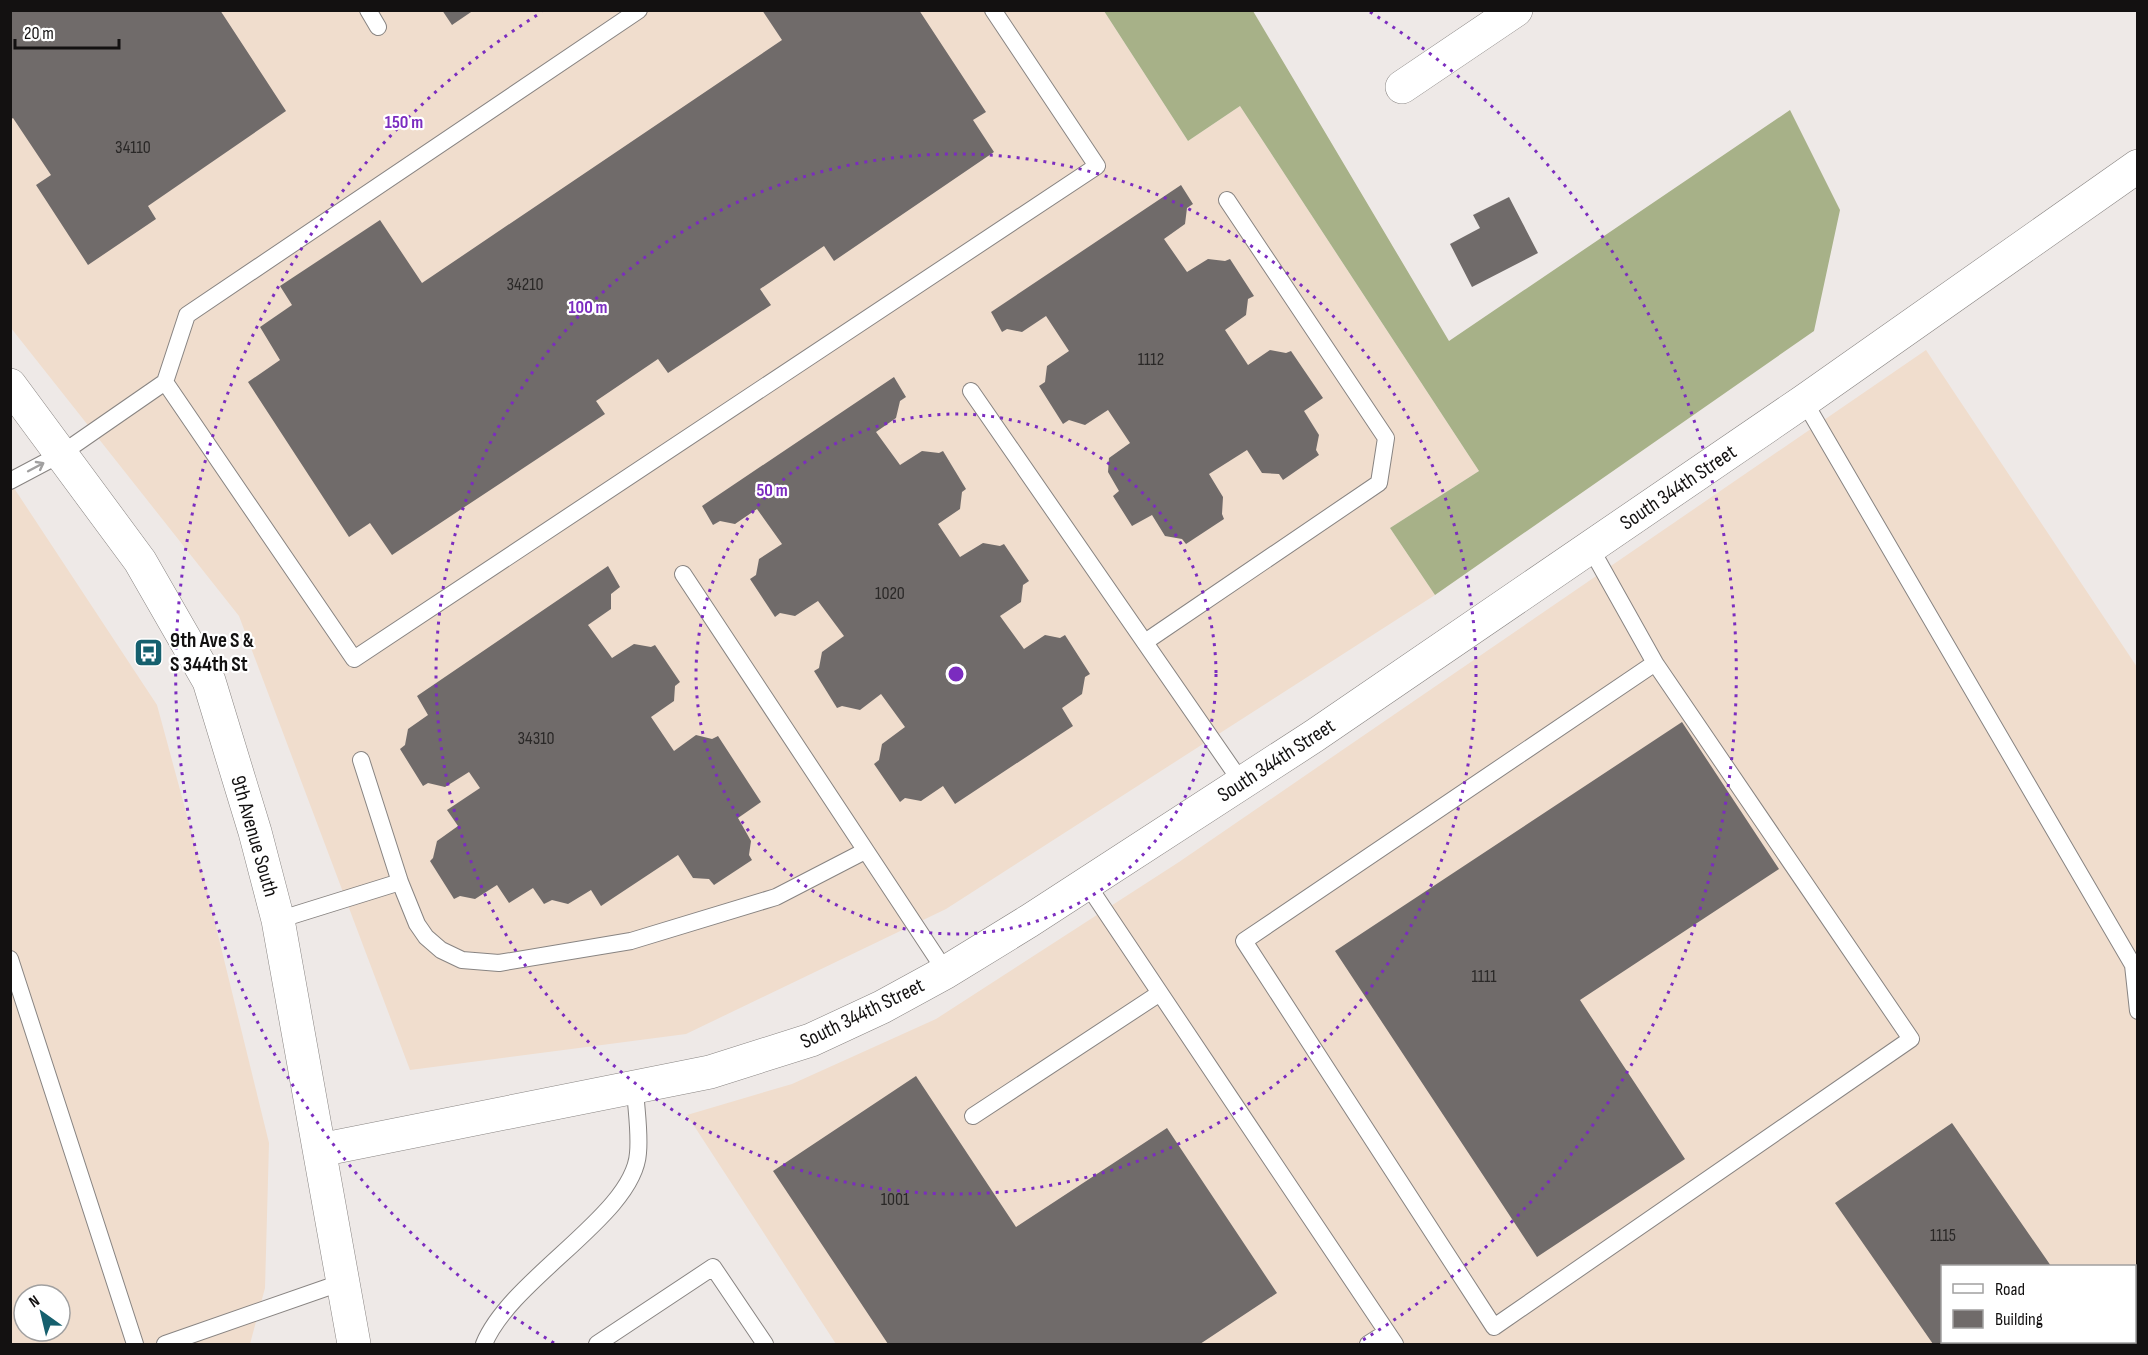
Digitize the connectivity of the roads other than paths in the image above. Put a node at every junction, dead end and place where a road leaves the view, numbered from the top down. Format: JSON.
{"nodes":[{"id":1,"x":368,"y":10,"type":"edge"},
{"id":2,"x":639,"y":10,"type":"edge"},
{"id":3,"x":993,"y":10,"type":"edge"},
{"id":4,"x":1516,"y":10,"type":"edge"},
{"id":5,"x":378,"y":27,"type":"dead end"},
{"id":6,"x":1402,"y":87,"type":"dead end"},
{"id":7,"x":2138,"y":166,"type":"edge"},
{"id":8,"x":1227,"y":200,"type":"dead end"},
{"id":9,"x":165,"y":382,"type":"junction"},
{"id":10,"x":10,"y":385,"type":"edge"},
{"id":11,"x":971,"y":391,"type":"dead end"},
{"id":12,"x":1803,"y":401,"type":"junction"},
{"id":13,"x":61,"y":454,"type":"junction"},
{"id":14,"x":10,"y":481,"type":"edge"},
{"id":15,"x":1590,"y":547,"type":"junction"},
{"id":16,"x":683,"y":574,"type":"dead end"},
{"id":17,"x":1144,"y":642,"type":"junction"},
{"id":18,"x":1655,"y":663,"type":"junction"},
{"id":19,"x":361,"y":760,"type":"dead end"},
{"id":20,"x":1242,"y":783,"type":"junction"},
{"id":21,"x":866,"y":851,"type":"junction"},
{"id":22,"x":400,"y":882,"type":"junction"},
{"id":23,"x":1087,"y":884,"type":"junction"},
{"id":24,"x":278,"y":920,"type":"junction"},
{"id":25,"x":10,"y":959,"type":"edge"},
{"id":26,"x":946,"y":972,"type":"junction"},
{"id":27,"x":1160,"y":993,"type":"junction"},
{"id":28,"x":2138,"y":1011,"type":"edge"},
{"id":29,"x":635,"y":1088,"type":"junction"},
{"id":30,"x":973,"y":1116,"type":"dead end"},
{"id":31,"x":320,"y":1150,"type":"junction"},
{"id":32,"x":343,"y":1282,"type":"junction"},
{"id":33,"x":1391,"y":1338,"type":"edge"},
{"id":34,"x":135,"y":1344,"type":"edge"},
{"id":35,"x":165,"y":1344,"type":"edge"},
{"id":36,"x":354,"y":1344,"type":"edge"},
{"id":37,"x":484,"y":1344,"type":"edge"},
{"id":38,"x":597,"y":1344,"type":"edge"},
{"id":39,"x":765,"y":1344,"type":"edge"},
{"id":40,"x":1368,"y":1344,"type":"edge"}],
"edges":[{"from":1,"to":5,"type":"lane"},
{"from":2,"to":9,"type":"lane"},
{"from":3,"to":9,"type":"lane"},
{"from":4,"to":6,"type":"street"},
{"from":7,"to":12,"type":"street","name":"South 344th Street"},
{"from":8,"to":17,"type":"lane"},
{"from":9,"to":13,"type":"lane"},
{"from":10,"to":13,"type":"street","name":"9th Avenue South"},
{"from":11,"to":17,"type":"lane"},
{"from":12,"to":15,"type":"street","name":"South 344th Street"},
{"from":12,"to":28,"type":"lane"},
{"from":14,"to":13,"type":"lane","one_way":true},
{"from":13,"to":24,"type":"street","name":"9th Avenue South"},
{"from":15,"to":18,"type":"lane"},
{"from":15,"to":20,"type":"street","name":"South 344th Street"},
{"from":16,"to":21,"type":"lane"},
{"from":17,"to":20,"type":"lane"},
{"from":18,"to":18,"type":"lane"},
{"from":19,"to":22,"type":"lane"},
{"from":20,"to":23,"type":"street","name":"South 344th Street"},
{"from":21,"to":22,"type":"lane"},
{"from":21,"to":26,"type":"lane"},
{"from":22,"to":24,"type":"lane"},
{"from":23,"to":26,"type":"street","name":"South 344th Street"},
{"from":23,"to":27,"type":"lane"},
{"from":24,"to":31,"type":"street","name":"9th Avenue South"},
{"from":25,"to":34,"type":"lane"},
{"from":26,"to":29,"type":"street","name":"South 344th Street"},
{"from":27,"to":30,"type":"lane"},
{"from":27,"to":33,"type":"lane"},
{"from":29,"to":31,"type":"street","name":"South 344th Street"},
{"from":29,"to":37,"type":"lane"},
{"from":31,"to":32,"type":"street","name":"9th Avenue South"},
{"from":32,"to":35,"type":"lane"},
{"from":32,"to":36,"type":"street","name":"9th Avenue South"},
{"from":33,"to":40,"type":"lane"},
{"from":38,"to":39,"type":"lane"}]}
